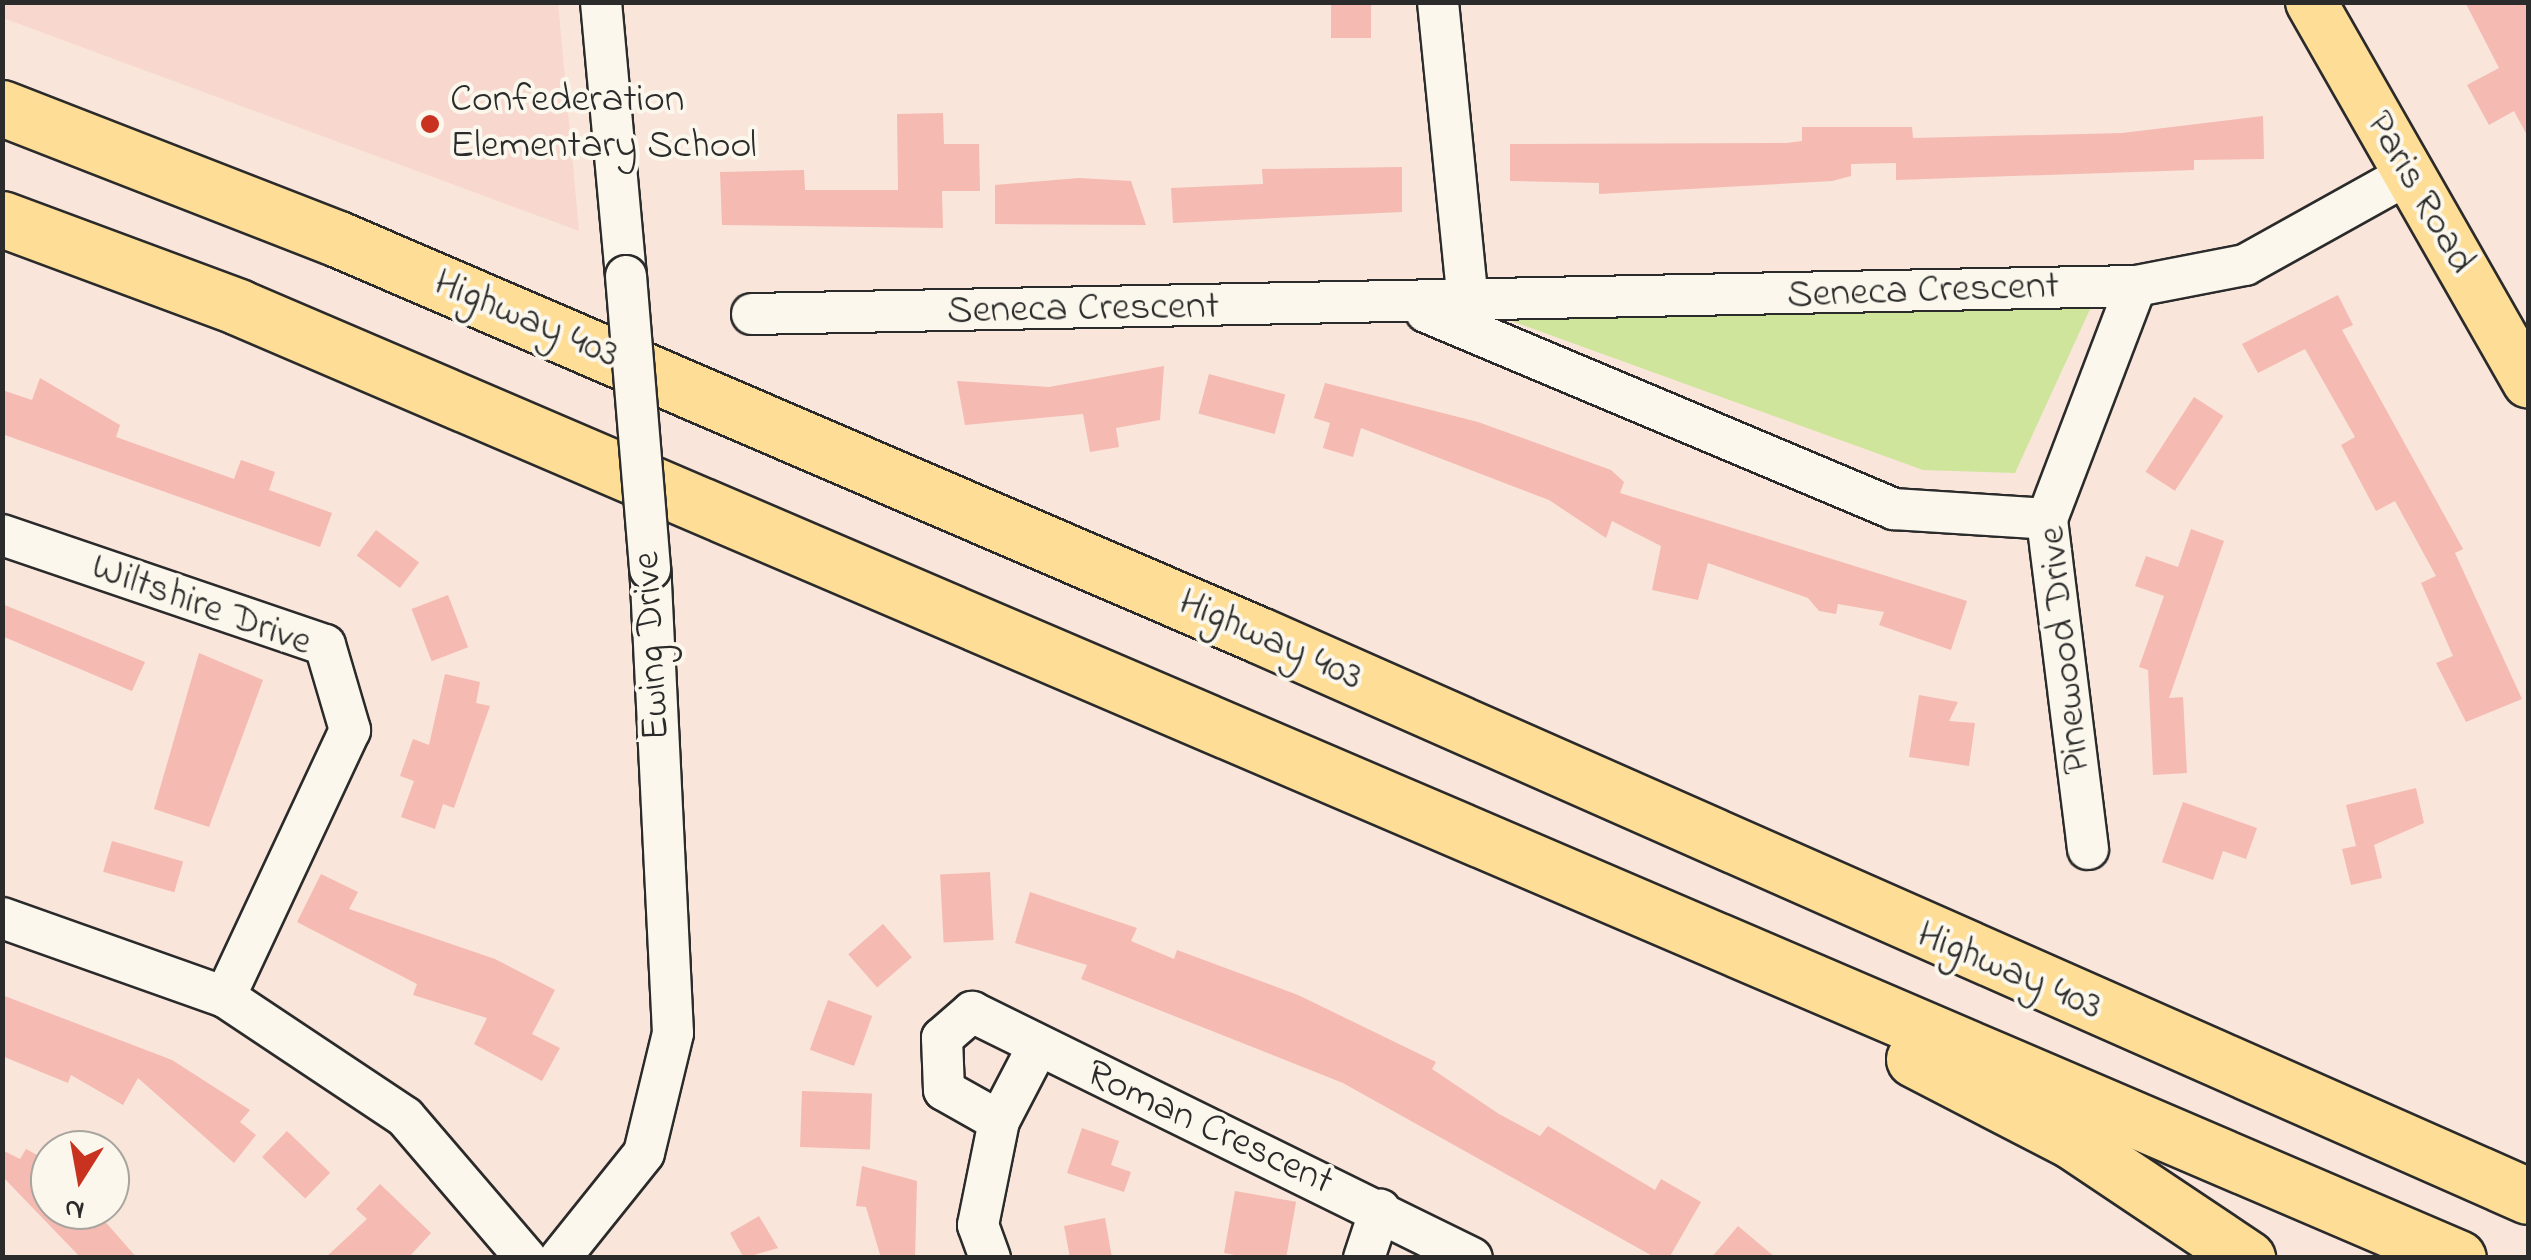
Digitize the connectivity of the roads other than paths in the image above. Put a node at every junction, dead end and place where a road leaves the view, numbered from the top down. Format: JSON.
{"nodes":[{"id":1,"x":602,"y":2,"type":"edge"},
{"id":2,"x":1438,"y":2,"type":"edge"},
{"id":3,"x":2311,"y":2,"type":"edge"},
{"id":4,"x":2,"y":108,"type":"edge"},
{"id":5,"x":2406,"y":175,"type":"junction"},
{"id":6,"x":2,"y":219,"type":"edge"},
{"id":7,"x":2136,"y":286,"type":"junction"},
{"id":8,"x":1468,"y":305,"type":"junction"},
{"id":9,"x":1414,"y":307,"type":"junction"},
{"id":10,"x":752,"y":314,"type":"dead end"},
{"id":11,"x":2528,"y":382,"type":"edge"},
{"id":12,"x":2047,"y":518,"type":"junction"},
{"id":13,"x":2,"y":536,"type":"edge"},
{"id":14,"x":2088,"y":849,"type":"dead end"},
{"id":15,"x":2,"y":918,"type":"edge"},
{"id":16,"x":1683,"y":923,"type":"junction"},
{"id":17,"x":225,"y":996,"type":"junction"},
{"id":18,"x":1038,"y":1048,"type":"junction"},
{"id":19,"x":999,"y":1120,"type":"junction"},
{"id":20,"x":2528,"y":1196,"type":"edge"},
{"id":21,"x":1380,"y":1210,"type":"junction"},
{"id":22,"x":1465,"y":1256,"type":"edge"},
{"id":23,"x":526,"y":1258,"type":"edge"},
{"id":24,"x":560,"y":1258,"type":"edge"},
{"id":25,"x":990,"y":1258,"type":"edge"},
{"id":26,"x":1364,"y":1258,"type":"edge"},
{"id":27,"x":2247,"y":1258,"type":"edge"},
{"id":28,"x":2458,"y":1258,"type":"edge"}],
"edges":[{"from":1,"to":24,"type":"street","name":"Ewing Drive","bridge":true},
{"from":2,"to":8,"type":"street"},
{"from":3,"to":5,"type":"main road","name":"Paris Road"},
{"from":4,"to":20,"type":"highway","name":"Highway 403"},
{"from":5,"to":7,"type":"street","name":"Seneca Crescent"},
{"from":5,"to":11,"type":"main road","name":"Paris Road"},
{"from":6,"to":16,"type":"highway","name":"Highway 403"},
{"from":7,"to":8,"type":"street","name":"Seneca Crescent"},
{"from":7,"to":12,"type":"street","name":"Pinewood Drive"},
{"from":8,"to":9,"type":"street","name":"Seneca Crescent"},
{"from":9,"to":10,"type":"street","name":"Seneca Crescent"},
{"from":9,"to":12,"type":"street","name":"Seneca Crescent"},
{"from":12,"to":14,"type":"street","name":"Pinewood Drive"},
{"from":13,"to":17,"type":"street","name":"Wiltshire Drive"},
{"from":15,"to":17,"type":"street"},
{"from":16,"to":27,"type":"highway"},
{"from":16,"to":28,"type":"highway","name":"Highway 403"},
{"from":17,"to":23,"type":"street"},
{"from":18,"to":19,"type":"street","name":"Roman Crescent"},
{"from":18,"to":19,"type":"street","name":"Roman Crescent"},
{"from":18,"to":21,"type":"street","name":"Roman Crescent"},
{"from":19,"to":25,"type":"street","name":"Roman Crescent"},
{"from":21,"to":22,"type":"street","name":"Roman Crescent"},
{"from":21,"to":26,"type":"street","name":"Roman Crescent"}]}
